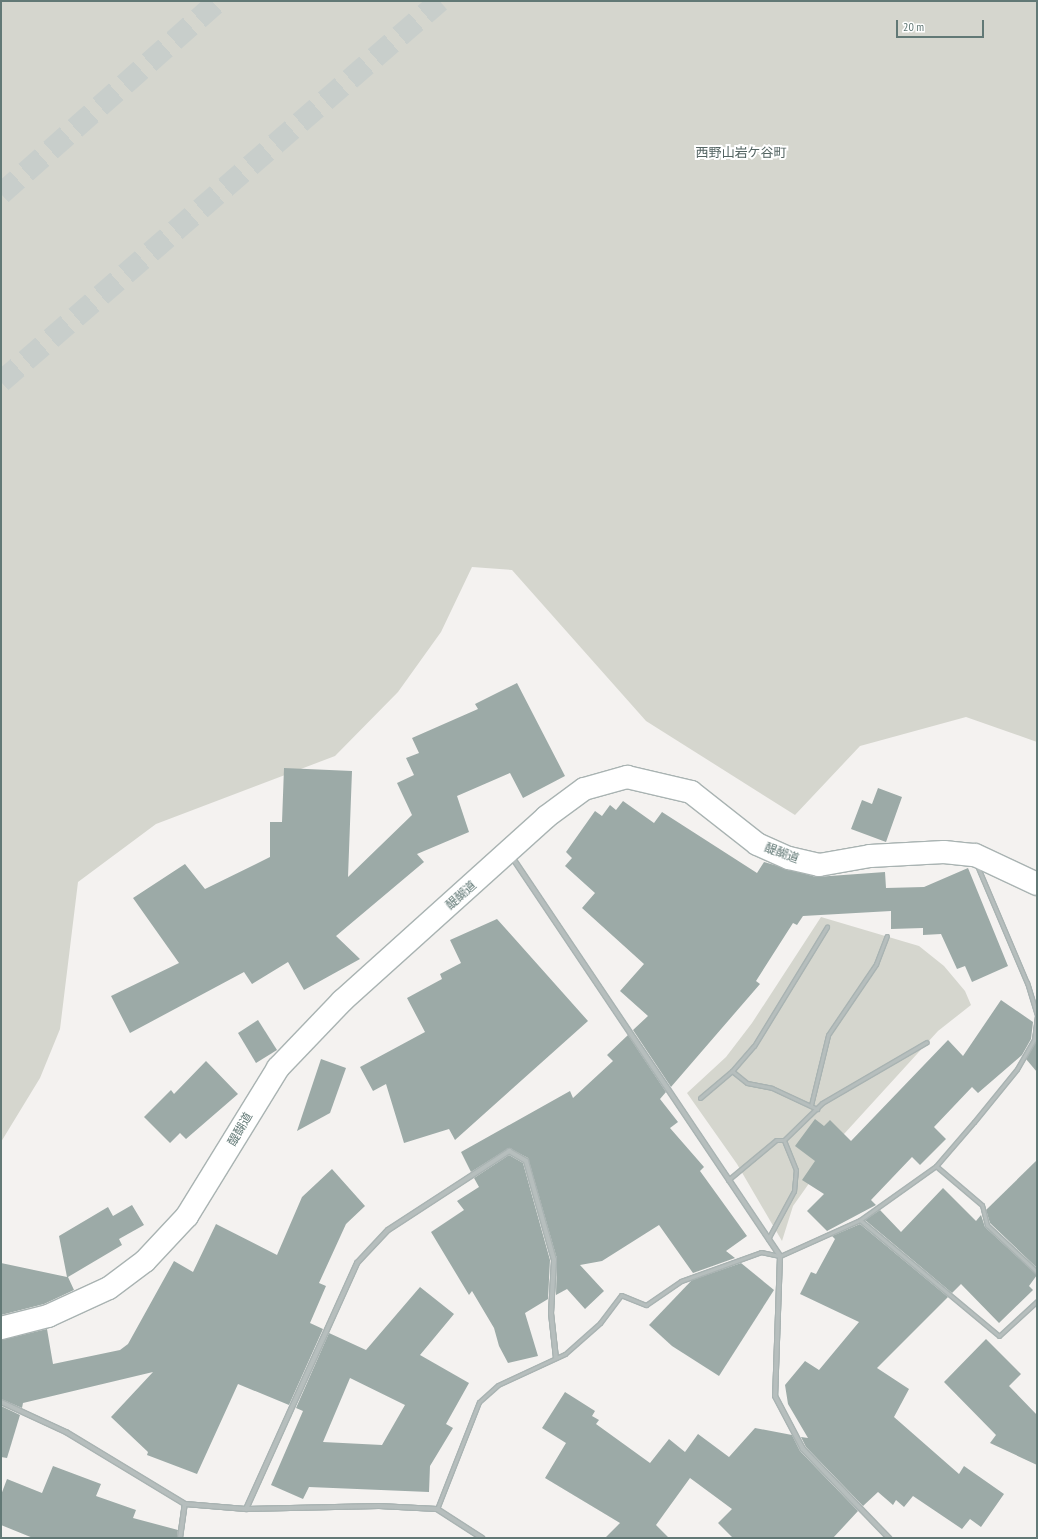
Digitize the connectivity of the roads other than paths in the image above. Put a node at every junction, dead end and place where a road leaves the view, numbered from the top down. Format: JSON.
{"nodes":[{"id":1,"x":509,"y":852,"type":"junction"},
{"id":2,"x":975,"y":855,"type":"junction"},
{"id":3,"x":1037,"y":884,"type":"edge"},
{"id":4,"x":827,"y":927,"type":"dead end"},
{"id":5,"x":887,"y":936,"type":"dead end"},
{"id":6,"x":927,"y":1042,"type":"dead end"},
{"id":7,"x":732,"y":1071,"type":"junction"},
{"id":8,"x":700,"y":1098,"type":"dead end"},
{"id":9,"x":811,"y":1105,"type":"junction"},
{"id":10,"x":817,"y":1109,"type":"junction"},
{"id":11,"x":784,"y":1140,"type":"junction"},
{"id":12,"x":936,"y":1166,"type":"junction"},
{"id":13,"x":728,"y":1180,"type":"junction"},
{"id":14,"x":860,"y":1220,"type":"junction"},
{"id":15,"x":768,"y":1239,"type":"junction"},
{"id":16,"x":780,"y":1256,"type":"junction"},
{"id":17,"x":1037,"y":1272,"type":"edge"},
{"id":18,"x":1037,"y":1302,"type":"edge"},
{"id":19,"x":1,"y":1328,"type":"edge"},
{"id":20,"x":556,"y":1358,"type":"junction"},
{"id":21,"x":1,"y":1402,"type":"edge"},
{"id":22,"x":185,"y":1504,"type":"junction"},
{"id":23,"x":246,"y":1509,"type":"junction"},
{"id":24,"x":436,"y":1509,"type":"junction"},
{"id":25,"x":180,"y":1538,"type":"edge"},
{"id":26,"x":482,"y":1538,"type":"edge"},
{"id":27,"x":888,"y":1538,"type":"edge"}],
"edges":[{"from":1,"to":2,"type":"main road","name":"醍醐道"},
{"from":1,"to":13,"type":"street"},
{"from":1,"to":19,"type":"main road","name":"醍醐道"},
{"from":2,"to":3,"type":"main road","name":"醍醐道"},
{"from":2,"to":12,"type":"lane"},
{"from":4,"to":7,"type":"lane"},
{"from":5,"to":9,"type":"lane"},
{"from":6,"to":10,"type":"lane"},
{"from":7,"to":8,"type":"lane"},
{"from":7,"to":9,"type":"lane"},
{"from":9,"to":10,"type":"lane"},
{"from":10,"to":11,"type":"lane"},
{"from":11,"to":13,"type":"lane"},
{"from":11,"to":15,"type":"lane"},
{"from":12,"to":14,"type":"lane"},
{"from":12,"to":17,"type":"lane"},
{"from":13,"to":15,"type":"street"},
{"from":14,"to":16,"type":"lane"},
{"from":14,"to":18,"type":"lane"},
{"from":15,"to":16,"type":"street"},
{"from":16,"to":20,"type":"lane"},
{"from":16,"to":27,"type":"street"},
{"from":20,"to":23,"type":"street"},
{"from":20,"to":24,"type":"lane"},
{"from":21,"to":22,"type":"street"},
{"from":22,"to":23,"type":"street"},
{"from":22,"to":25,"type":"street"},
{"from":23,"to":24,"type":"street"},
{"from":24,"to":26,"type":"street"}]}
